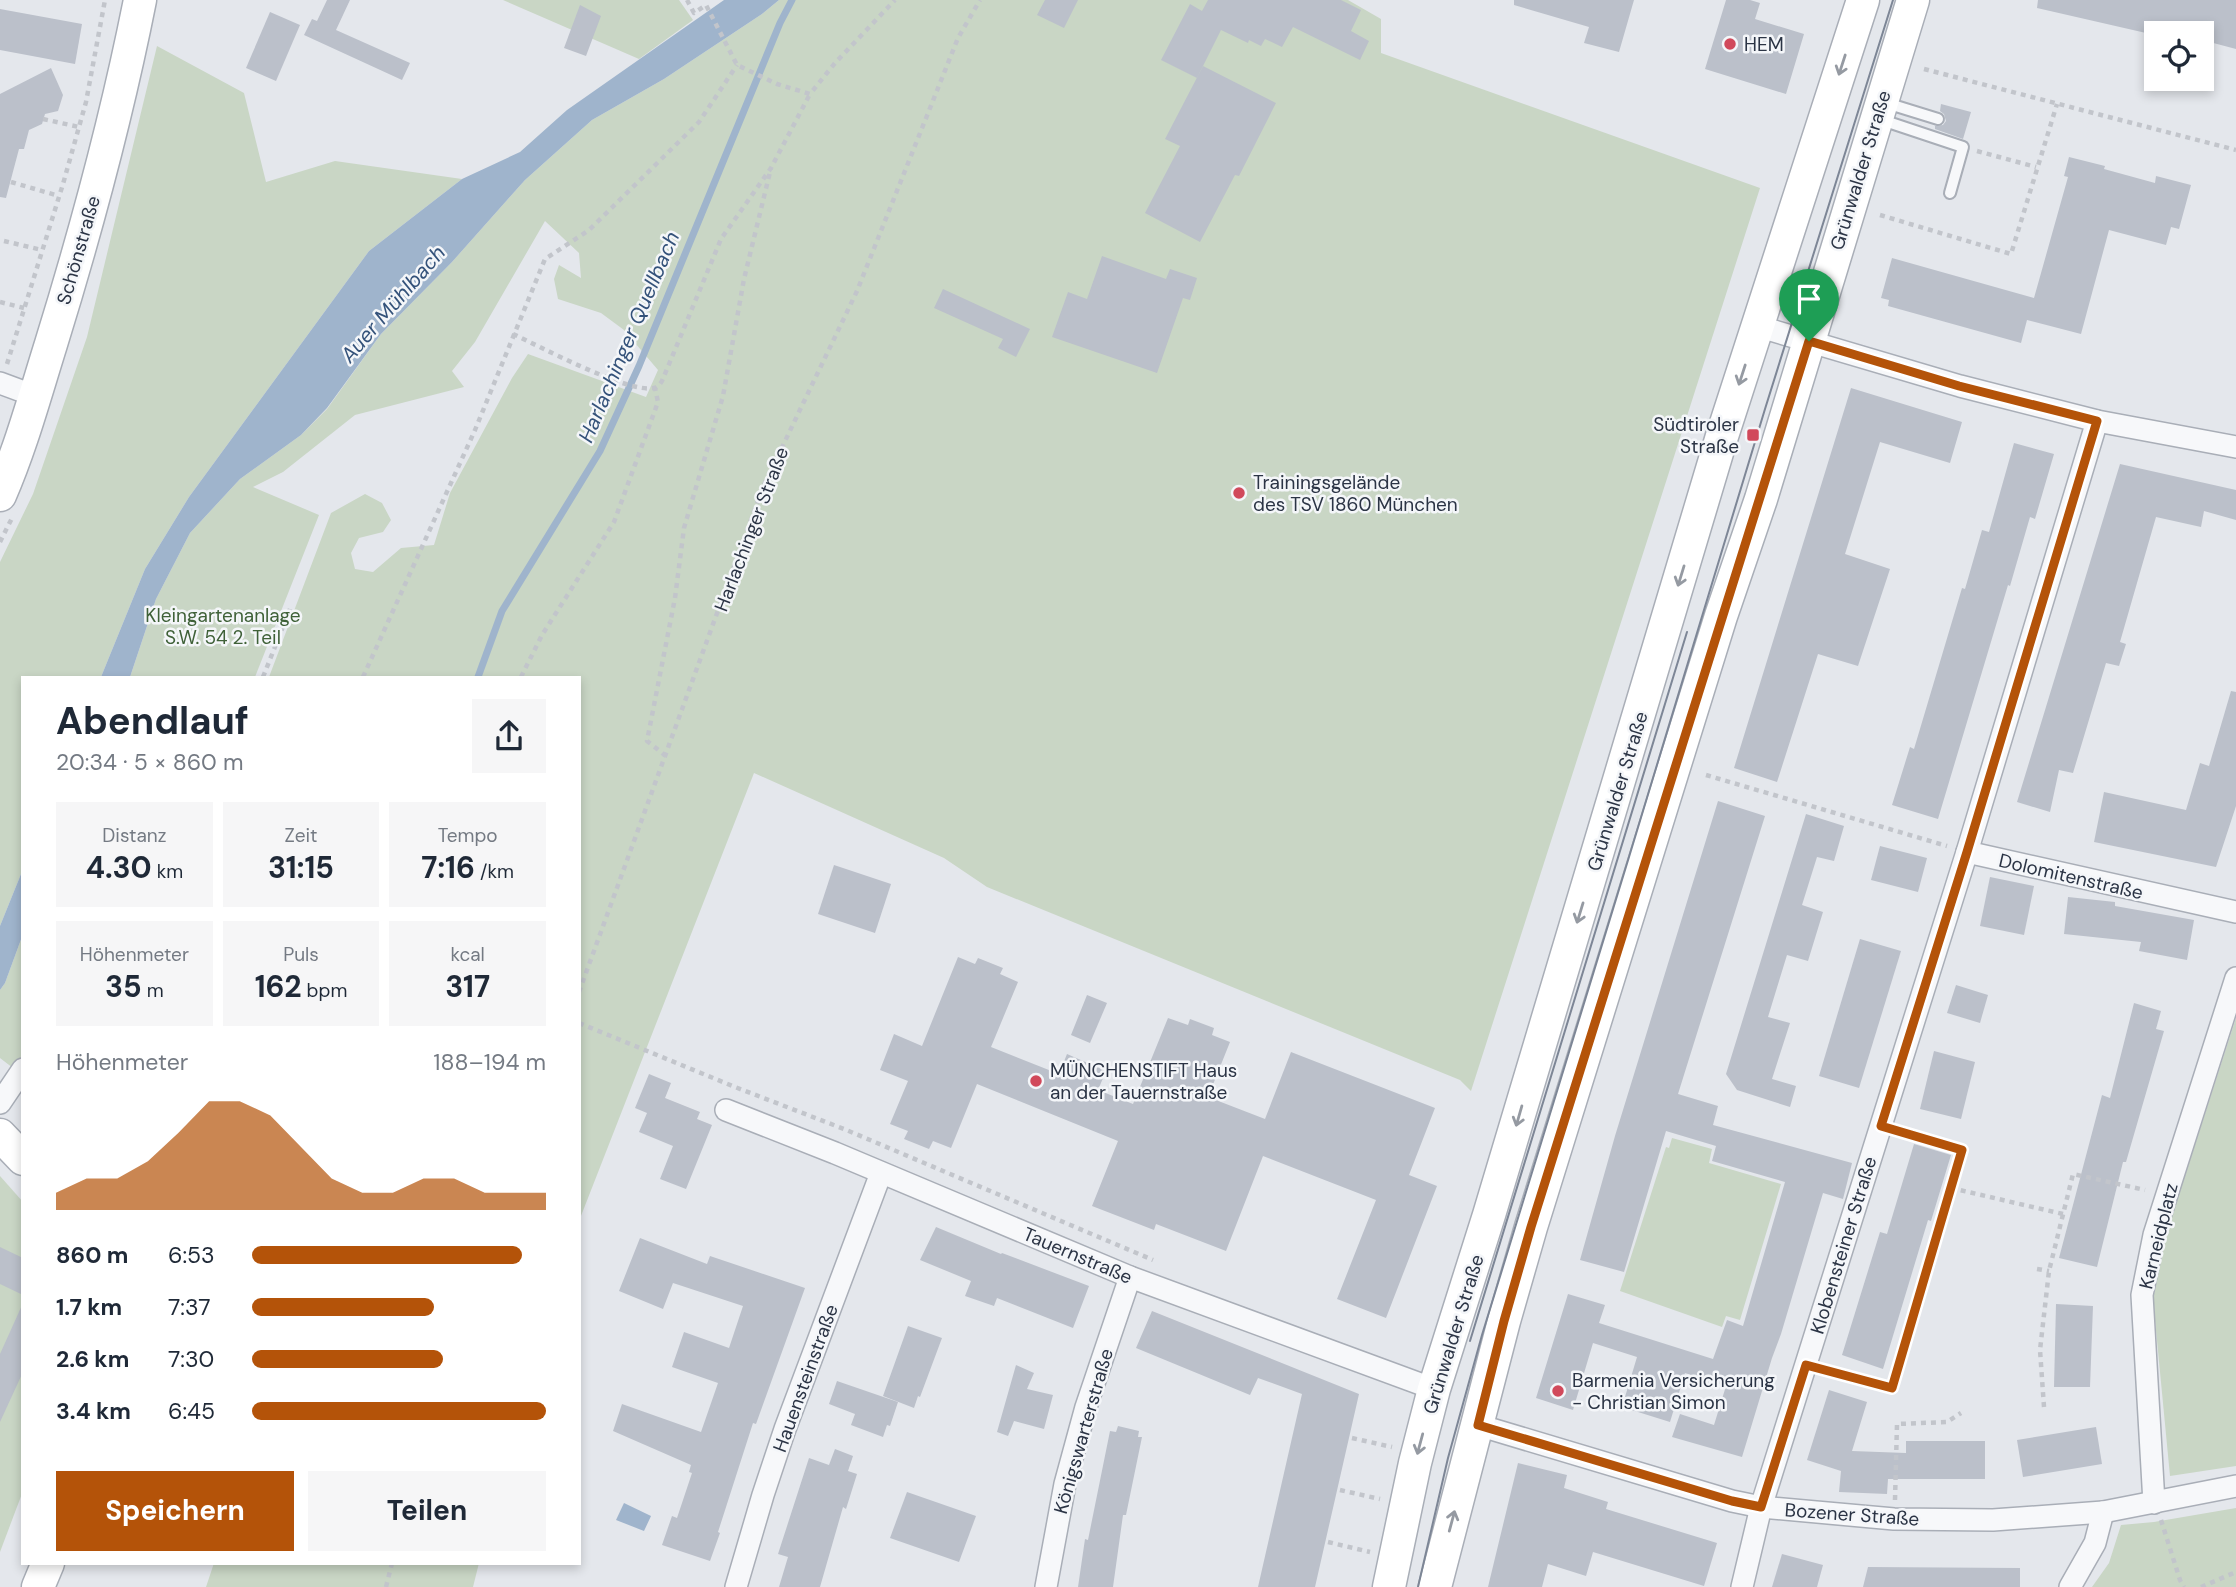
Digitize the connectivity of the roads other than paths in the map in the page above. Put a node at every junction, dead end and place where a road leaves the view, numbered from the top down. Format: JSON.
{"nodes":[{"id":1,"x":140,"y":0,"type":"edge"},
{"id":2,"x":1863,"y":0,"type":"edge"},
{"id":3,"x":1913,"y":0,"type":"edge"},
{"id":4,"x":1879,"y":110,"type":"junction"},
{"id":5,"x":1938,"y":119,"type":"dead end"},
{"id":6,"x":1950,"y":192,"type":"dead end"},
{"id":7,"x":1758,"y":326,"type":"junction"},
{"id":8,"x":1809,"y":341,"type":"junction"},
{"id":9,"x":0,"y":384,"type":"edge"},
{"id":10,"x":35,"y":396,"type":"junction"},
{"id":11,"x":2097,"y":421,"type":"junction"},
{"id":12,"x":2236,"y":447,"type":"edge"},
{"id":13,"x":0,"y":495,"type":"edge"},
{"id":14,"x":1967,"y":852,"type":"junction"},
{"id":15,"x":2236,"y":912,"type":"edge"},
{"id":16,"x":2236,"y":978,"type":"edge"},
{"id":17,"x":21,"y":1072,"type":"edge"},
{"id":18,"x":0,"y":1102,"type":"edge"},
{"id":19,"x":726,"y":1110,"type":"dead end"},
{"id":20,"x":0,"y":1135,"type":"edge"},
{"id":21,"x":21,"y":1157,"type":"edge"},
{"id":22,"x":881,"y":1173,"type":"junction"},
{"id":23,"x":1130,"y":1277,"type":"junction"},
{"id":24,"x":1434,"y":1389,"type":"junction"},
{"id":25,"x":1478,"y":1425,"type":"junction"},
{"id":26,"x":2236,"y":1486,"type":"edge"},
{"id":27,"x":2154,"y":1503,"type":"junction"},
{"id":28,"x":1761,"y":1507,"type":"junction"},
{"id":29,"x":2103,"y":1512,"type":"junction"},
{"id":30,"x":46,"y":1565,"type":"edge"},
{"id":31,"x":38,"y":1587,"type":"edge"},
{"id":32,"x":736,"y":1587,"type":"edge"},
{"id":33,"x":1046,"y":1587,"type":"edge"},
{"id":34,"x":1389,"y":1587,"type":"edge"},
{"id":35,"x":1435,"y":1587,"type":"edge"},
{"id":36,"x":1742,"y":1587,"type":"edge"},
{"id":37,"x":2070,"y":1587,"type":"edge"}],
"edges":[{"from":1,"to":10,"type":"main road","name":"Schönstraße"},
{"from":2,"to":7,"type":"main road","name":"Grünwalder Straße","one_way":true},
{"from":3,"to":4,"type":"main road","name":"Grünwalder Straße"},
{"from":4,"to":5,"type":"lane"},
{"from":4,"to":6,"type":"lane"},
{"from":4,"to":8,"type":"main road","name":"Grünwalder Straße"},
{"from":7,"to":8,"type":"street"},
{"from":7,"to":24,"type":"main road","name":"Grünwalder Straße","one_way":true},
{"from":8,"to":11,"type":"street"},
{"from":8,"to":25,"type":"main road","name":"Grünwalder Straße"},
{"from":9,"to":10,"type":"street"},
{"from":10,"to":13,"type":"main road","name":"Schönstraße"},
{"from":11,"to":12,"type":"street"},
{"from":11,"to":14,"type":"street","name":"Klobensteiner Straße"},
{"from":14,"to":15,"type":"street","name":"Dolomitenstraße"},
{"from":14,"to":28,"type":"street","name":"Klobensteiner Straße"},
{"from":16,"to":27,"type":"street","name":"Karneidplatz"},
{"from":17,"to":18,"type":"street"},
{"from":19,"to":22,"type":"street","name":"Tauernstraße"},
{"from":20,"to":21,"type":"main road"},
{"from":22,"to":23,"type":"street","name":"Tauernstraße"},
{"from":22,"to":32,"type":"street","name":"Hauensteinstraße"},
{"from":23,"to":24,"type":"street","name":"Tauernstraße"},
{"from":23,"to":33,"type":"street","name":"Königswarterstraße"},
{"from":24,"to":34,"type":"main road","name":"Grünwalder Straße","one_way":true},
{"from":25,"to":28,"type":"street","name":"Bozener Straße"},
{"from":35,"to":25,"type":"main road","name":"Grünwalder Straße","one_way":true},
{"from":26,"to":27,"type":"street","name":"Bozener Straße"},
{"from":27,"to":29,"type":"street","name":"Bozener Straße"},
{"from":28,"to":29,"type":"street","name":"Bozener Straße"},
{"from":28,"to":36,"type":"street","name":"Klobensteiner Straße"},
{"from":29,"to":37,"type":"street"},
{"from":30,"to":31,"type":"main road"}]}
